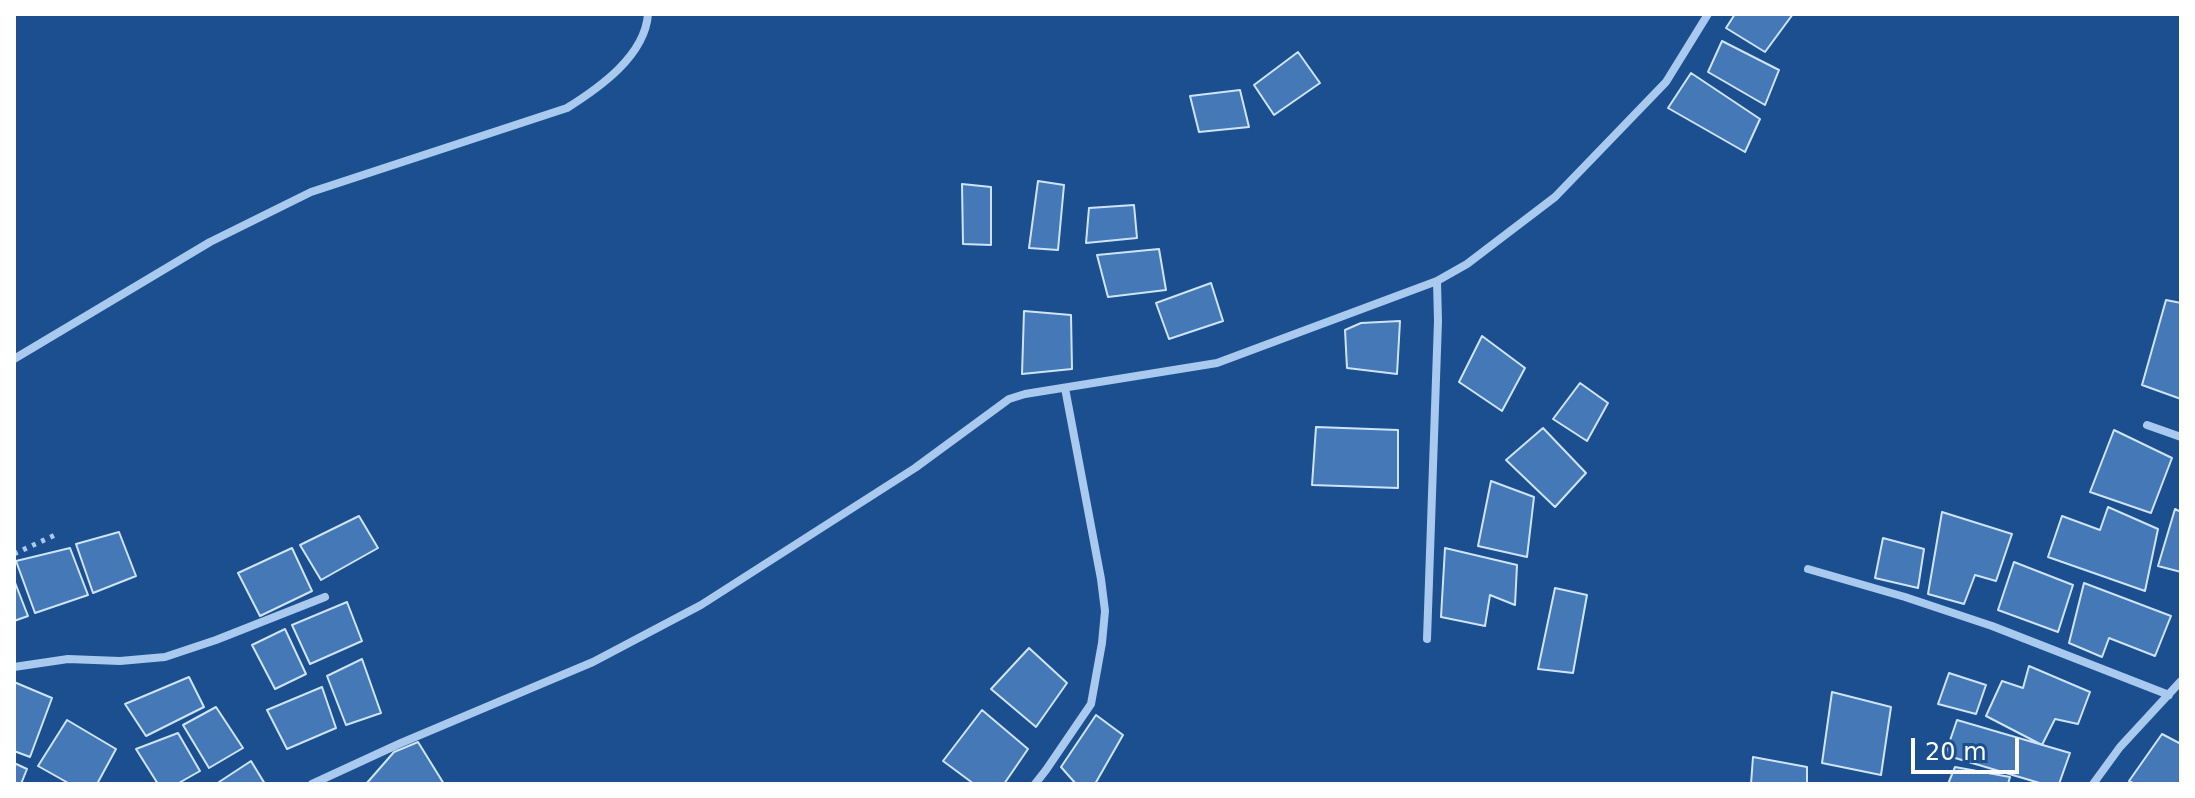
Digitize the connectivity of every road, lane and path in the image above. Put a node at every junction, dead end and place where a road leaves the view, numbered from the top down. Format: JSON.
{"nodes":[{"id":1,"x":648,"y":14,"type":"edge"},
{"id":2,"x":1708,"y":14,"type":"edge"},
{"id":3,"x":1437,"y":281,"type":"junction"},
{"id":4,"x":14,"y":359,"type":"edge"},
{"id":5,"x":1065,"y":388,"type":"junction"},
{"id":6,"x":2147,"y":425,"type":"dead end"},
{"id":7,"x":2181,"y":437,"type":"edge"},
{"id":8,"x":55,"y":535,"type":"dead end"},
{"id":9,"x":14,"y":554,"type":"edge"},
{"id":10,"x":1808,"y":569,"type":"dead end"},
{"id":11,"x":325,"y":597,"type":"dead end"},
{"id":12,"x":1427,"y":639,"type":"dead end"},
{"id":13,"x":14,"y":667,"type":"edge"},
{"id":14,"x":2181,"y":681,"type":"edge"},
{"id":15,"x":2169,"y":695,"type":"junction"},
{"id":16,"x":312,"y":784,"type":"edge"},
{"id":17,"x":1035,"y":784,"type":"edge"},
{"id":18,"x":2093,"y":784,"type":"edge"}],
"edges":[{"from":1,"to":4,"type":"street"},
{"from":2,"to":3,"type":"street"},
{"from":3,"to":5,"type":"street"},
{"from":3,"to":12,"type":"street"},
{"from":5,"to":16,"type":"street"},
{"from":5,"to":17,"type":"street"},
{"from":6,"to":7,"type":"street"},
{"from":8,"to":9,"type":"path"},
{"from":10,"to":15,"type":"street"},
{"from":11,"to":13,"type":"street"},
{"from":14,"to":15,"type":"street"},
{"from":15,"to":18,"type":"street"}]}
